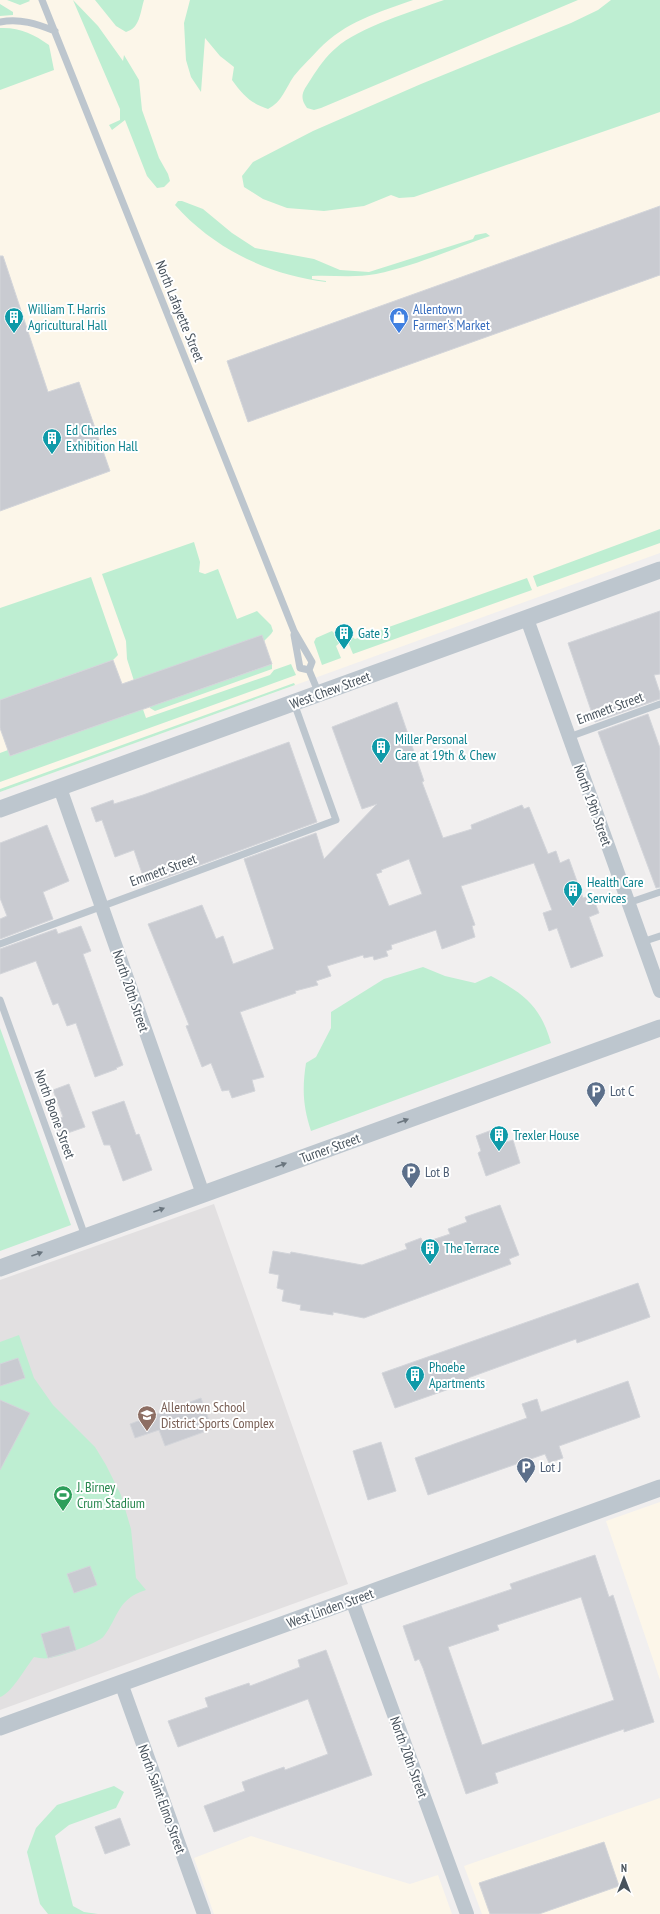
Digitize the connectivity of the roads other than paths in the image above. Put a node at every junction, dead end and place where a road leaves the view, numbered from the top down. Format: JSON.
{"nodes":[{"id":1,"x":42,"y":0,"type":"edge"},
{"id":2,"x":0,"y":22,"type":"edge"},
{"id":3,"x":55,"y":31,"type":"junction"},
{"id":4,"x":660,"y":570,"type":"edge"},
{"id":5,"x":527,"y":619,"type":"junction"},
{"id":6,"x":294,"y":631,"type":"junction"},
{"id":7,"x":309,"y":670,"type":"junction"},
{"id":8,"x":319,"y":694,"type":"junction"},
{"id":9,"x":294,"y":703,"type":"junction"},
{"id":10,"x":660,"y":704,"type":"edge"},
{"id":11,"x":569,"y":737,"type":"junction"},
{"id":12,"x":60,"y":788,"type":"junction"},
{"id":13,"x":0,"y":809,"type":"edge"},
{"id":14,"x":660,"y":892,"type":"edge"},
{"id":15,"x":628,"y":903,"type":"junction"},
{"id":16,"x":102,"y":907,"type":"junction"},
{"id":17,"x":660,"y":936,"type":"edge"},
{"id":18,"x":642,"y":942,"type":"junction"},
{"id":19,"x":0,"y":944,"type":"edge"},
{"id":20,"x":660,"y":991,"type":"edge"},
{"id":21,"x":0,"y":1000,"type":"edge"},
{"id":22,"x":660,"y":1028,"type":"edge"},
{"id":23,"x":203,"y":1194,"type":"junction"},
{"id":24,"x":85,"y":1236,"type":"junction"},
{"id":25,"x":0,"y":1268,"type":"edge"},
{"id":26,"x":660,"y":1488,"type":"edge"},
{"id":27,"x":352,"y":1600,"type":"junction"},
{"id":28,"x":121,"y":1684,"type":"junction"},
{"id":29,"x":0,"y":1727,"type":"edge"},
{"id":30,"x":204,"y":1914,"type":"edge"},
{"id":31,"x":466,"y":1914,"type":"edge"}],
"edges":[{"from":1,"to":3,"type":"lane","name":"North Lafayette Street"},
{"from":2,"to":3,"type":"lane"},
{"from":3,"to":6,"type":"lane","name":"North Lafayette Street"},
{"from":4,"to":5,"type":"street","name":"West Chew Street"},
{"from":5,"to":8,"type":"street","name":"West Chew Street"},
{"from":5,"to":11,"type":"street","name":"North 19th Street"},
{"from":6,"to":7,"type":"lane","name":"North Lafayette Street"},
{"from":6,"to":7,"type":"lane","name":"North Lafayette Street"},
{"from":7,"to":8,"type":"lane","name":"North Lafayette Street"},
{"from":8,"to":9,"type":"street","name":"West Chew Street"},
{"from":9,"to":12,"type":"street","name":"West Chew Street"},
{"from":9,"to":16,"type":"lane","name":"Emmett Street"},
{"from":10,"to":11,"type":"lane","name":"Emmett Street"},
{"from":11,"to":15,"type":"street","name":"North 19th Street"},
{"from":12,"to":13,"type":"street","name":"West Chew Street"},
{"from":12,"to":16,"type":"street","name":"North 20th Street"},
{"from":14,"to":15,"type":"lane"},
{"from":15,"to":18,"type":"street","name":"North 19th Street"},
{"from":16,"to":19,"type":"lane","name":"Emmett Street"},
{"from":16,"to":23,"type":"street","name":"North 20th Street"},
{"from":17,"to":18,"type":"lane"},
{"from":18,"to":20,"type":"street","name":"North 19th Street"},
{"from":21,"to":24,"type":"lane","name":"North Boone Street"},
{"from":23,"to":22,"type":"street","name":"Turner Street","one_way":true},
{"from":24,"to":23,"type":"street","name":"Turner Street","one_way":true},
{"from":25,"to":24,"type":"street","name":"Turner Street","one_way":true},
{"from":26,"to":27,"type":"street","name":"West Linden Street"},
{"from":27,"to":28,"type":"street","name":"West Linden Street"},
{"from":27,"to":31,"type":"street","name":"North 20th Street"},
{"from":28,"to":29,"type":"street","name":"West Linden Street"},
{"from":28,"to":30,"type":"street","name":"North Saint Elmo Street"}]}
